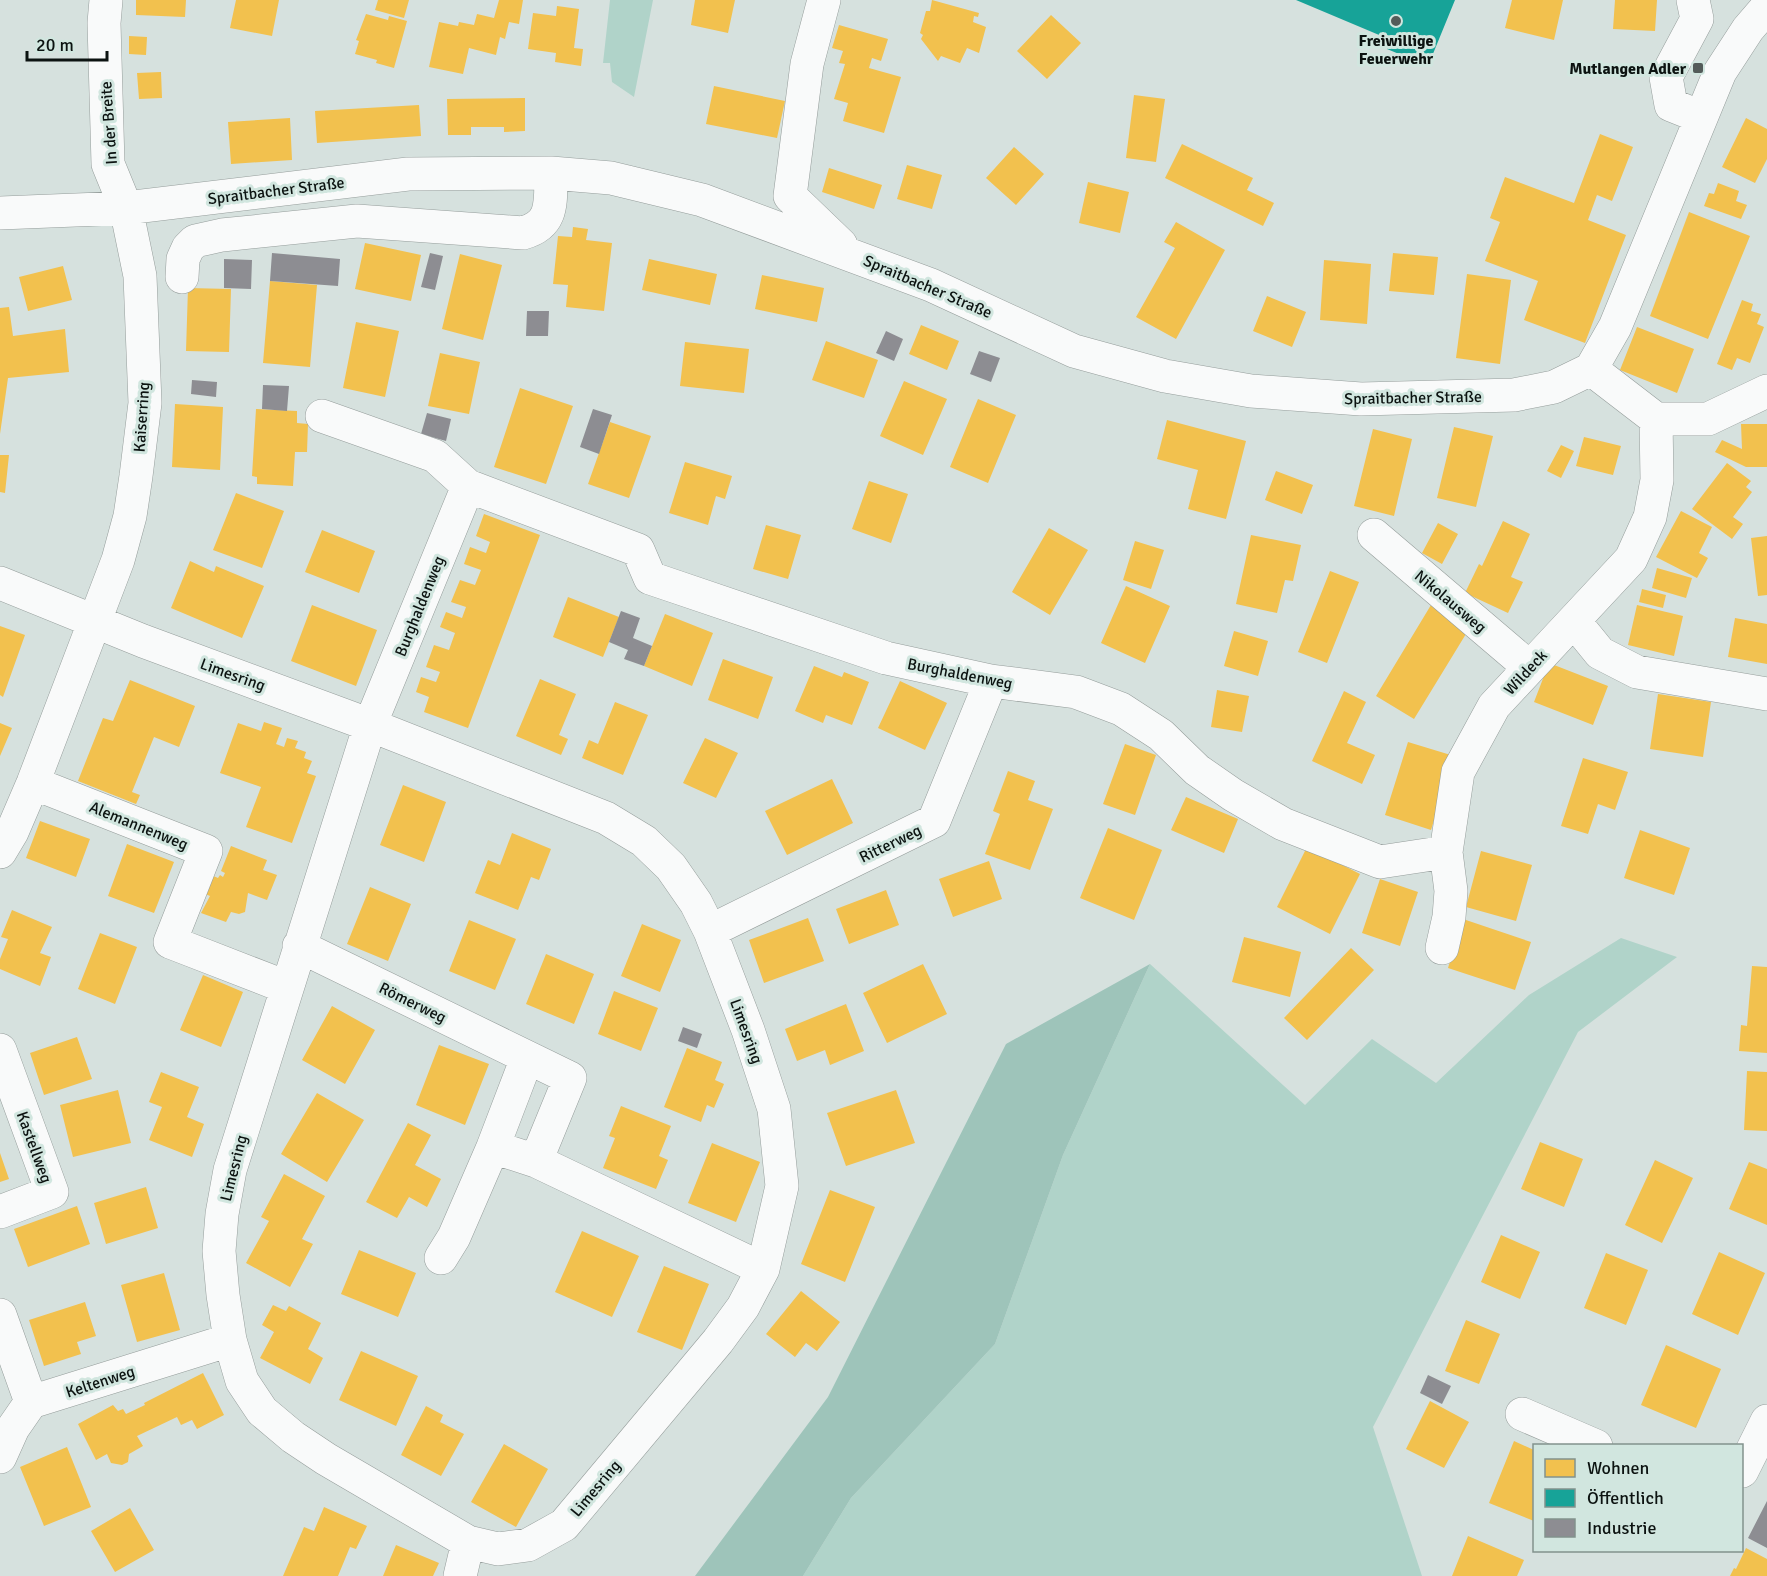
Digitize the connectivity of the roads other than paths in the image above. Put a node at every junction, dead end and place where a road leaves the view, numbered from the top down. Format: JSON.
{"nodes":[{"id":1,"x":106,"y":0,"type":"edge"},
{"id":2,"x":824,"y":0,"type":"edge"},
{"id":3,"x":1693,"y":0,"type":"edge"},
{"id":4,"x":1767,"y":8,"type":"edge"},
{"id":5,"x":1701,"y":117,"type":"junction"},
{"id":6,"x":551,"y":173,"type":"junction"},
{"id":7,"x":126,"y":208,"type":"junction"},
{"id":8,"x":0,"y":213,"type":"edge"},
{"id":9,"x":851,"y":254,"type":"junction"},
{"id":10,"x":182,"y":277,"type":"dead end"},
{"id":11,"x":1591,"y":369,"type":"junction"},
{"id":12,"x":1767,"y":391,"type":"edge"},
{"id":13,"x":322,"y":416,"type":"dead end"},
{"id":14,"x":1656,"y":419,"type":"junction"},
{"id":15,"x":468,"y":486,"type":"junction"},
{"id":16,"x":1374,"y":535,"type":"dead end"},
{"id":17,"x":0,"y":583,"type":"edge"},
{"id":18,"x":1574,"y":621,"type":"junction"},
{"id":19,"x":96,"y":622,"type":"junction"},
{"id":20,"x":1529,"y":667,"type":"junction"},
{"id":21,"x":991,"y":681,"type":"junction"},
{"id":22,"x":1767,"y":694,"type":"edge"},
{"id":23,"x":370,"y":725,"type":"junction"},
{"id":24,"x":33,"y":783,"type":"junction"},
{"id":25,"x":4,"y":837,"type":"edge"},
{"id":26,"x":1446,"y":852,"type":"junction"},
{"id":27,"x":710,"y":931,"type":"junction"},
{"id":28,"x":299,"y":946,"type":"junction"},
{"id":29,"x":1442,"y":948,"type":"dead end"},
{"id":30,"x":286,"y":987,"type":"junction"},
{"id":31,"x":0,"y":1050,"type":"edge"},
{"id":32,"x":527,"y":1058,"type":"junction"},
{"id":33,"x":493,"y":1147,"type":"junction"},
{"id":34,"x":536,"y":1161,"type":"junction"},
{"id":35,"x":0,"y":1212,"type":"edge"},
{"id":36,"x":441,"y":1257,"type":"dead end"},
{"id":37,"x":763,"y":1269,"type":"junction"},
{"id":38,"x":0,"y":1315,"type":"edge"},
{"id":39,"x":230,"y":1340,"type":"junction"},
{"id":40,"x":31,"y":1402,"type":"junction"},
{"id":41,"x":1522,"y":1414,"type":"dead end"},
{"id":42,"x":1767,"y":1421,"type":"edge"},
{"id":43,"x":1591,"y":1444,"type":"edge"},
{"id":44,"x":0,"y":1457,"type":"edge"},
{"id":45,"x":1743,"y":1469,"type":"edge"},
{"id":46,"x":468,"y":1542,"type":"junction"},
{"id":47,"x":460,"y":1576,"type":"edge"}],
"edges":[{"from":1,"to":7,"type":"street","name":"In der Breite"},
{"from":2,"to":9,"type":"street","name":"Spraitbacher Straße"},
{"from":3,"to":5,"type":"street"},
{"from":4,"to":5,"type":"street"},
{"from":5,"to":11,"type":"street"},
{"from":6,"to":7,"type":"street","name":"Spraitbacher Straße"},
{"from":6,"to":9,"type":"street","name":"Spraitbacher Straße"},
{"from":6,"to":10,"type":"street"},
{"from":7,"to":8,"type":"street","name":"Spraitbacher Straße"},
{"from":7,"to":19,"type":"street","name":"Kaiserring"},
{"from":9,"to":11,"type":"street","name":"Spraitbacher Straße"},
{"from":11,"to":14,"type":"street"},
{"from":12,"to":14,"type":"street"},
{"from":13,"to":15,"type":"street","name":"Burghaldenweg"},
{"from":14,"to":18,"type":"street","name":"Wildeck"},
{"from":15,"to":21,"type":"street","name":"Burghaldenweg"},
{"from":15,"to":23,"type":"street","name":"Burghaldenweg"},
{"from":16,"to":20,"type":"street","name":"Nikolausweg"},
{"from":17,"to":19,"type":"street"},
{"from":18,"to":20,"type":"street","name":"Wildeck"},
{"from":18,"to":22,"type":"street"},
{"from":19,"to":23,"type":"street","name":"Limesring"},
{"from":19,"to":24,"type":"street","name":"Kaiserring"},
{"from":20,"to":26,"type":"street","name":"Wildeck"},
{"from":21,"to":26,"type":"street","name":"Burghaldenweg"},
{"from":21,"to":27,"type":"street","name":"Ritterweg"},
{"from":23,"to":27,"type":"street","name":"Limesring"},
{"from":23,"to":28,"type":"street","name":"Limesring"},
{"from":24,"to":25,"type":"street","name":"Kaiserring"},
{"from":24,"to":30,"type":"street","name":"Alemannenweg"},
{"from":26,"to":29,"type":"street","name":"Wildeck"},
{"from":27,"to":37,"type":"street","name":"Limesring"},
{"from":28,"to":30,"type":"street","name":"Limesring"},
{"from":28,"to":32,"type":"street","name":"Römerweg"},
{"from":30,"to":39,"type":"street","name":"Limesring"},
{"from":31,"to":35,"type":"street","name":"Kastellweg"},
{"from":32,"to":33,"type":"street"},
{"from":32,"to":34,"type":"street","name":"Römerweg"},
{"from":33,"to":34,"type":"street"},
{"from":33,"to":36,"type":"street"},
{"from":34,"to":37,"type":"street"},
{"from":37,"to":46,"type":"street","name":"Limesring"},
{"from":38,"to":40,"type":"street"},
{"from":39,"to":40,"type":"street","name":"Keltenweg"},
{"from":39,"to":46,"type":"street","name":"Limesring"},
{"from":40,"to":44,"type":"street"},
{"from":41,"to":43,"type":"street"},
{"from":42,"to":45,"type":"street"},
{"from":46,"to":47,"type":"street"}]}
